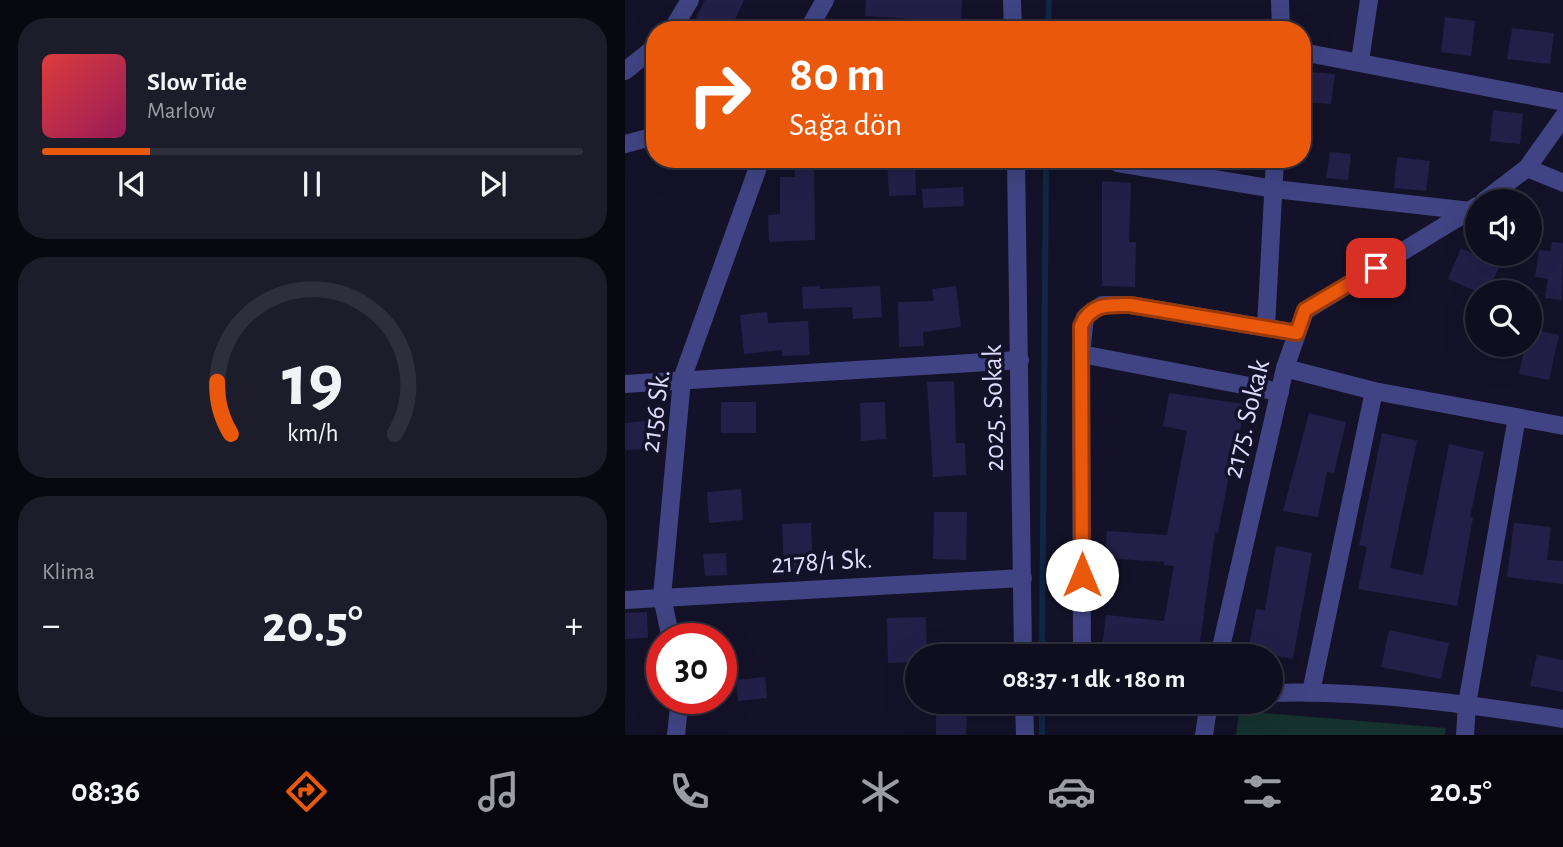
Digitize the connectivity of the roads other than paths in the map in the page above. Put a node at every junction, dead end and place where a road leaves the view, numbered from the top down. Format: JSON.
{"nodes":[{"id":1,"x":690,"y":0,"type":"edge"},
{"id":2,"x":1012,"y":0,"type":"edge"},
{"id":3,"x":1280,"y":0,"type":"edge"},
{"id":4,"x":1369,"y":0,"type":"edge"},
{"id":5,"x":817,"y":2,"type":"edge"},
{"id":6,"x":677,"y":21,"type":"edge"},
{"id":7,"x":811,"y":21,"type":"edge"},
{"id":8,"x":1013,"y":21,"type":"edge"},
{"id":9,"x":1281,"y":21,"type":"edge"},
{"id":10,"x":1311,"y":53,"type":"edge"},
{"id":11,"x":646,"y":54,"type":"edge"},
{"id":12,"x":1360,"y":61,"type":"junction"},
{"id":13,"x":625,"y":71,"type":"edge"},
{"id":14,"x":1563,"y":102,"type":"edge"},
{"id":15,"x":1563,"y":116,"type":"edge"},
{"id":16,"x":646,"y":138,"type":"edge"},
{"id":17,"x":625,"y":144,"type":"edge"},
{"id":18,"x":758,"y":168,"type":"edge"},
{"id":19,"x":1016,"y":168,"type":"edge"},
{"id":20,"x":1148,"y":168,"type":"edge"},
{"id":21,"x":1275,"y":168,"type":"edge"},
{"id":22,"x":1527,"y":168,"type":"junction"},
{"id":23,"x":1563,"y":184,"type":"edge"},
{"id":24,"x":1274,"y":189,"type":"junction"},
{"id":25,"x":1499,"y":189,"type":"edge"},
{"id":26,"x":1465,"y":205,"type":"edge"},
{"id":27,"x":1465,"y":213,"type":"edge"},
{"id":28,"x":1266,"y":327,"type":"junction"},
{"id":29,"x":1297,"y":333,"type":"junction"},
{"id":30,"x":1081,"y":354,"type":"junction"},
{"id":31,"x":1020,"y":360,"type":"junction"},
{"id":32,"x":1285,"y":368,"type":"junction"},
{"id":33,"x":682,"y":379,"type":"junction"},
{"id":34,"x":625,"y":384,"type":"edge"},
{"id":35,"x":1374,"y":391,"type":"junction"},
{"id":36,"x":1279,"y":392,"type":"junction"},
{"id":37,"x":1517,"y":417,"type":"junction"},
{"id":38,"x":1563,"y":426,"type":"edge"},
{"id":39,"x":1023,"y":578,"type":"junction"},
{"id":40,"x":662,"y":597,"type":"junction"},
{"id":41,"x":625,"y":600,"type":"edge"},
{"id":42,"x":668,"y":623,"type":"edge"},
{"id":43,"x":1023,"y":644,"type":"edge"},
{"id":44,"x":1082,"y":644,"type":"edge"},
{"id":45,"x":1222,"y":644,"type":"edge"},
{"id":46,"x":1310,"y":692,"type":"junction"},
{"id":47,"x":1283,"y":693,"type":"edge"},
{"id":48,"x":1467,"y":704,"type":"junction"},
{"id":49,"x":678,"y":714,"type":"edge"},
{"id":50,"x":1024,"y":714,"type":"edge"},
{"id":51,"x":1207,"y":714,"type":"edge"},
{"id":52,"x":1563,"y":719,"type":"edge"},
{"id":53,"x":676,"y":735,"type":"edge"},
{"id":54,"x":1025,"y":735,"type":"edge"},
{"id":55,"x":1204,"y":735,"type":"edge"},
{"id":56,"x":1465,"y":735,"type":"edge"}],
"edges":[{"from":1,"to":6,"type":"street"},
{"from":2,"to":8,"type":"street"},
{"from":3,"to":9,"type":"street"},
{"from":4,"to":12,"type":"street"},
{"from":5,"to":7,"type":"street"},
{"from":10,"to":12,"type":"street"},
{"from":11,"to":13,"type":"street"},
{"from":12,"to":14,"type":"street"},
{"from":15,"to":22,"type":"street","name":"2175. Sokak"},
{"from":16,"to":17,"type":"street"},
{"from":18,"to":33,"type":"street","name":"2156 Sk."},
{"from":19,"to":31,"type":"street","name":"2025. Sokak"},
{"from":20,"to":24,"type":"street"},
{"from":21,"to":24,"type":"street"},
{"from":22,"to":23,"type":"street"},
{"from":22,"to":25,"type":"street","name":"2175. Sokak"},
{"from":24,"to":26,"type":"street"},
{"from":24,"to":28,"type":"street"},
{"from":27,"to":29,"type":"street","name":"2175. Sokak"},
{"from":28,"to":29,"type":"street"},
{"from":28,"to":30,"type":"street"},
{"from":29,"to":32,"type":"street","name":"2175. Sokak"},
{"from":30,"to":36,"type":"street"},
{"from":30,"to":44,"type":"street"},
{"from":31,"to":33,"type":"street"},
{"from":31,"to":39,"type":"street","name":"2025. Sokak"},
{"from":32,"to":35,"type":"street"},
{"from":32,"to":36,"type":"street","name":"2175. Sokak"},
{"from":33,"to":34,"type":"street"},
{"from":33,"to":40,"type":"street","name":"2156 Sk."},
{"from":35,"to":37,"type":"street"},
{"from":35,"to":46,"type":"street"},
{"from":36,"to":45,"type":"street","name":"2175. Sokak"},
{"from":37,"to":38,"type":"street"},
{"from":37,"to":48,"type":"street"},
{"from":39,"to":40,"type":"street","name":"2178/1 Sk."},
{"from":39,"to":43,"type":"street","name":"2025. Sokak"},
{"from":40,"to":41,"type":"street","name":"2178/1 Sk."},
{"from":40,"to":42,"type":"street","name":"2156 Sk."},
{"from":46,"to":47,"type":"street"},
{"from":46,"to":48,"type":"street"},
{"from":48,"to":52,"type":"street"},
{"from":48,"to":56,"type":"street"},
{"from":49,"to":53,"type":"street"},
{"from":50,"to":54,"type":"street"},
{"from":51,"to":55,"type":"street"}]}
